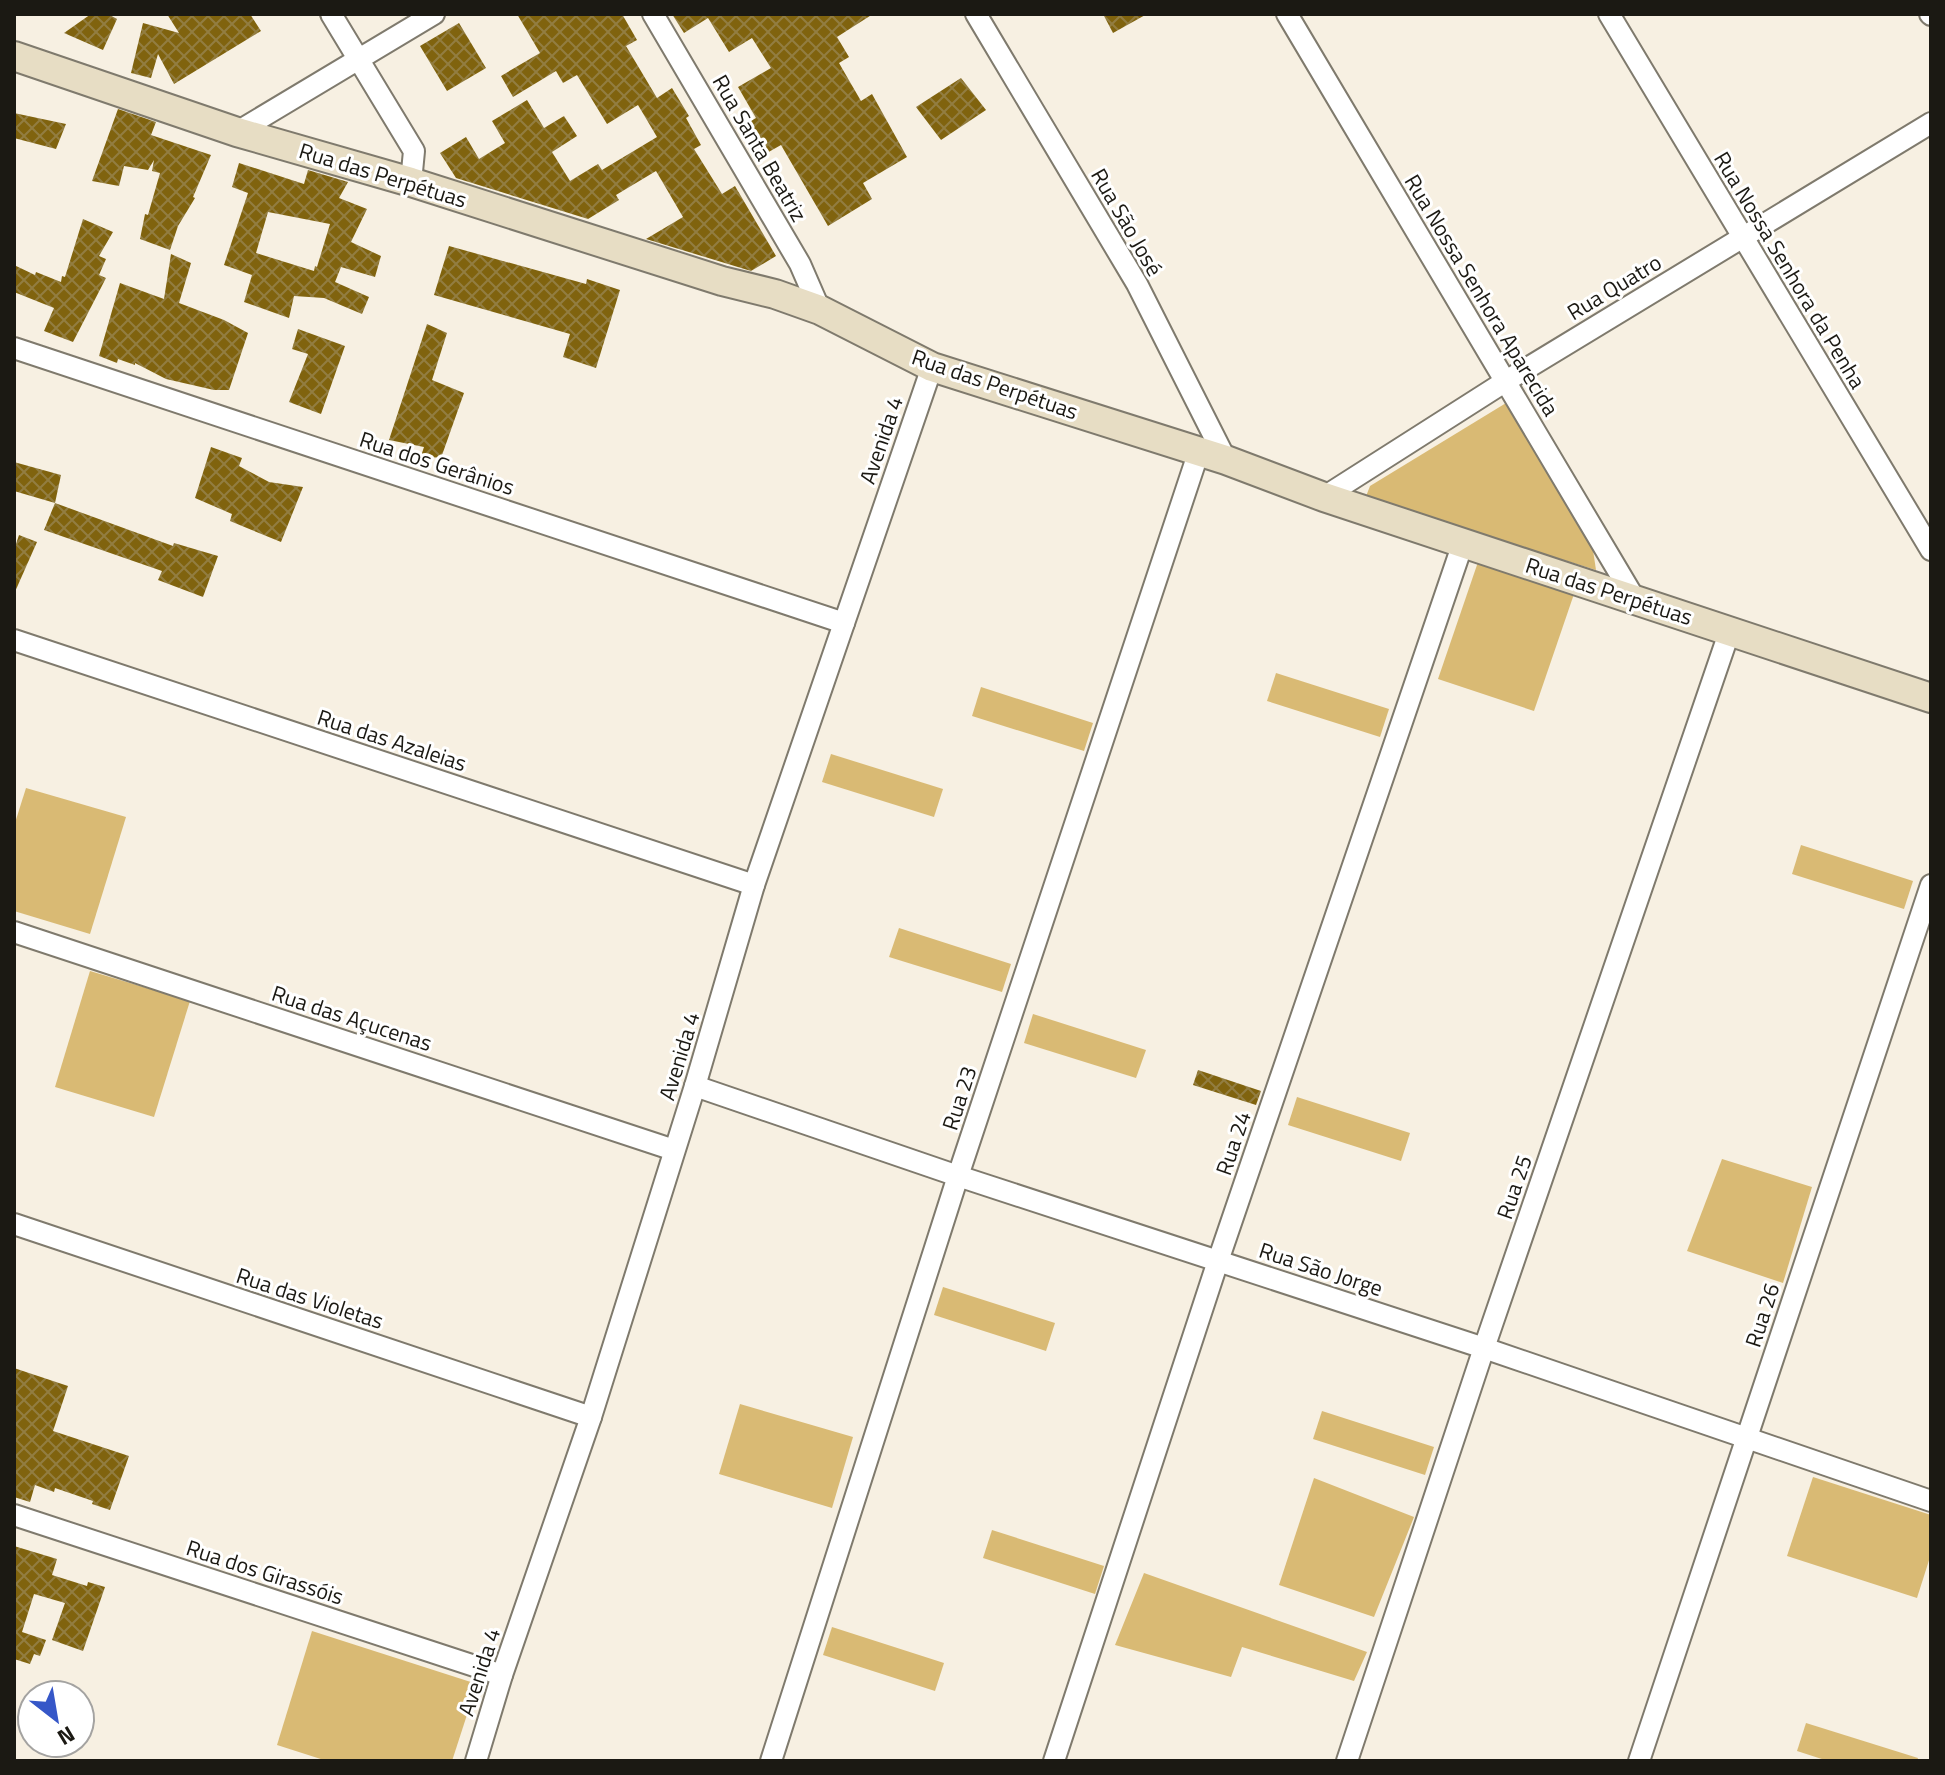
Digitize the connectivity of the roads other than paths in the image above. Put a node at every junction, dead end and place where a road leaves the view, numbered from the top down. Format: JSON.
{"nodes":[{"id":1,"x":331,"y":14,"type":"edge"},
{"id":2,"x":434,"y":14,"type":"edge"},
{"id":3,"x":653,"y":14,"type":"edge"},
{"id":4,"x":976,"y":14,"type":"edge"},
{"id":5,"x":1287,"y":14,"type":"edge"},
{"id":6,"x":1609,"y":14,"type":"edge"},
{"id":7,"x":17,"y":53,"type":"edge"},
{"id":8,"x":359,"y":60,"type":"junction"},
{"id":9,"x":1931,"y":123,"type":"edge"},
{"id":10,"x":237,"y":132,"type":"junction"},
{"id":11,"x":411,"y":182,"type":"junction"},
{"id":12,"x":1742,"y":237,"type":"junction"},
{"id":13,"x":820,"y":310,"type":"junction"},
{"id":14,"x":14,"y":348,"type":"edge"},
{"id":15,"x":932,"y":367,"type":"junction"},
{"id":16,"x":1506,"y":381,"type":"junction"},
{"id":17,"x":1212,"y":456,"type":"junction"},
{"id":18,"x":1324,"y":497,"type":"junction"},
{"id":19,"x":1463,"y":543,"type":"junction"},
{"id":20,"x":1931,"y":550,"type":"edge"},
{"id":21,"x":1636,"y":601,"type":"junction"},
{"id":22,"x":844,"y":623,"type":"junction"},
{"id":23,"x":1730,"y":630,"type":"junction"},
{"id":24,"x":14,"y":640,"type":"edge"},
{"id":25,"x":1931,"y":698,"type":"edge"},
{"id":26,"x":754,"y":885,"type":"junction"},
{"id":27,"x":1931,"y":885,"type":"edge"},
{"id":28,"x":14,"y":932,"type":"edge"},
{"id":29,"x":695,"y":1086,"type":"junction"},
{"id":30,"x":674,"y":1150,"type":"junction"},
{"id":31,"x":958,"y":1176,"type":"junction"},
{"id":32,"x":14,"y":1224,"type":"edge"},
{"id":33,"x":1218,"y":1261,"type":"junction"},
{"id":34,"x":1484,"y":1348,"type":"junction"},
{"id":35,"x":591,"y":1417,"type":"junction"},
{"id":36,"x":1746,"y":1440,"type":"junction"},
{"id":37,"x":1931,"y":1501,"type":"edge"},
{"id":38,"x":14,"y":1515,"type":"edge"},
{"id":39,"x":502,"y":1675,"type":"junction"},
{"id":40,"x":476,"y":1761,"type":"edge"},
{"id":41,"x":771,"y":1761,"type":"edge"},
{"id":42,"x":1054,"y":1761,"type":"edge"},
{"id":43,"x":1347,"y":1761,"type":"edge"},
{"id":44,"x":1639,"y":1761,"type":"edge"}],
"edges":[{"from":1,"to":8,"type":"street"},
{"from":2,"to":8,"type":"street"},
{"from":3,"to":13,"type":"street","name":"Rua Santa Beatriz"},
{"from":4,"to":17,"type":"street","name":"Rua São José"},
{"from":5,"to":16,"type":"street","name":"Rua Nossa Senhora Aparecida"},
{"from":6,"to":12,"type":"street","name":"Rua Nossa Senhora da Penha"},
{"from":7,"to":10,"type":"street","name":"Rua das Perpétuas"},
{"from":8,"to":10,"type":"street"},
{"from":8,"to":11,"type":"street"},
{"from":9,"to":12,"type":"street","name":"Rua Quatro"},
{"from":10,"to":11,"type":"street","name":"Rua das Perpétuas"},
{"from":11,"to":13,"type":"street","name":"Rua das Perpétuas"},
{"from":12,"to":16,"type":"street","name":"Rua Quatro"},
{"from":12,"to":20,"type":"street","name":"Rua Nossa Senhora da Penha"},
{"from":13,"to":15,"type":"street","name":"Rua das Perpétuas"},
{"from":14,"to":22,"type":"street","name":"Rua dos Gerânios"},
{"from":15,"to":17,"type":"street","name":"Rua das Perpétuas"},
{"from":15,"to":22,"type":"street","name":"Avenida 4"},
{"from":16,"to":18,"type":"street","name":"Rua Quatro"},
{"from":16,"to":21,"type":"street","name":"Rua Nossa Senhora Aparecida"},
{"from":17,"to":18,"type":"street","name":"Rua das Perpétuas"},
{"from":17,"to":31,"type":"street","name":"Rua 23"},
{"from":18,"to":19,"type":"street","name":"Rua das Perpétuas"},
{"from":19,"to":21,"type":"street","name":"Rua das Perpétuas"},
{"from":19,"to":33,"type":"street","name":"Rua 24"},
{"from":21,"to":23,"type":"street","name":"Rua das Perpétuas"},
{"from":22,"to":26,"type":"street","name":"Avenida 4"},
{"from":23,"to":25,"type":"street","name":"Rua das Perpétuas"},
{"from":23,"to":34,"type":"street","name":"Rua 25"},
{"from":24,"to":26,"type":"street","name":"Rua das Azaleias"},
{"from":26,"to":29,"type":"street","name":"Avenida 4"},
{"from":27,"to":36,"type":"street","name":"Rua 26"},
{"from":28,"to":30,"type":"street","name":"Rua das Açucenas"},
{"from":29,"to":30,"type":"street","name":"Avenida 4"},
{"from":29,"to":31,"type":"street","name":"Rua São Jorge"},
{"from":30,"to":35,"type":"street","name":"Avenida 4"},
{"from":31,"to":33,"type":"street","name":"Rua São Jorge"},
{"from":31,"to":41,"type":"street","name":"Rua 23"},
{"from":32,"to":35,"type":"street","name":"Rua das Violetas"},
{"from":33,"to":34,"type":"street","name":"Rua São Jorge"},
{"from":33,"to":42,"type":"street","name":"Rua 24"},
{"from":34,"to":36,"type":"street","name":"Rua São Jorge"},
{"from":34,"to":43,"type":"street","name":"Rua 25"},
{"from":35,"to":39,"type":"street","name":"Avenida 4"},
{"from":36,"to":37,"type":"street","name":"Rua São Jorge"},
{"from":36,"to":44,"type":"street","name":"Rua 26"},
{"from":38,"to":39,"type":"street","name":"Rua dos Girassóis"},
{"from":39,"to":40,"type":"street","name":"Avenida 4"}]}
